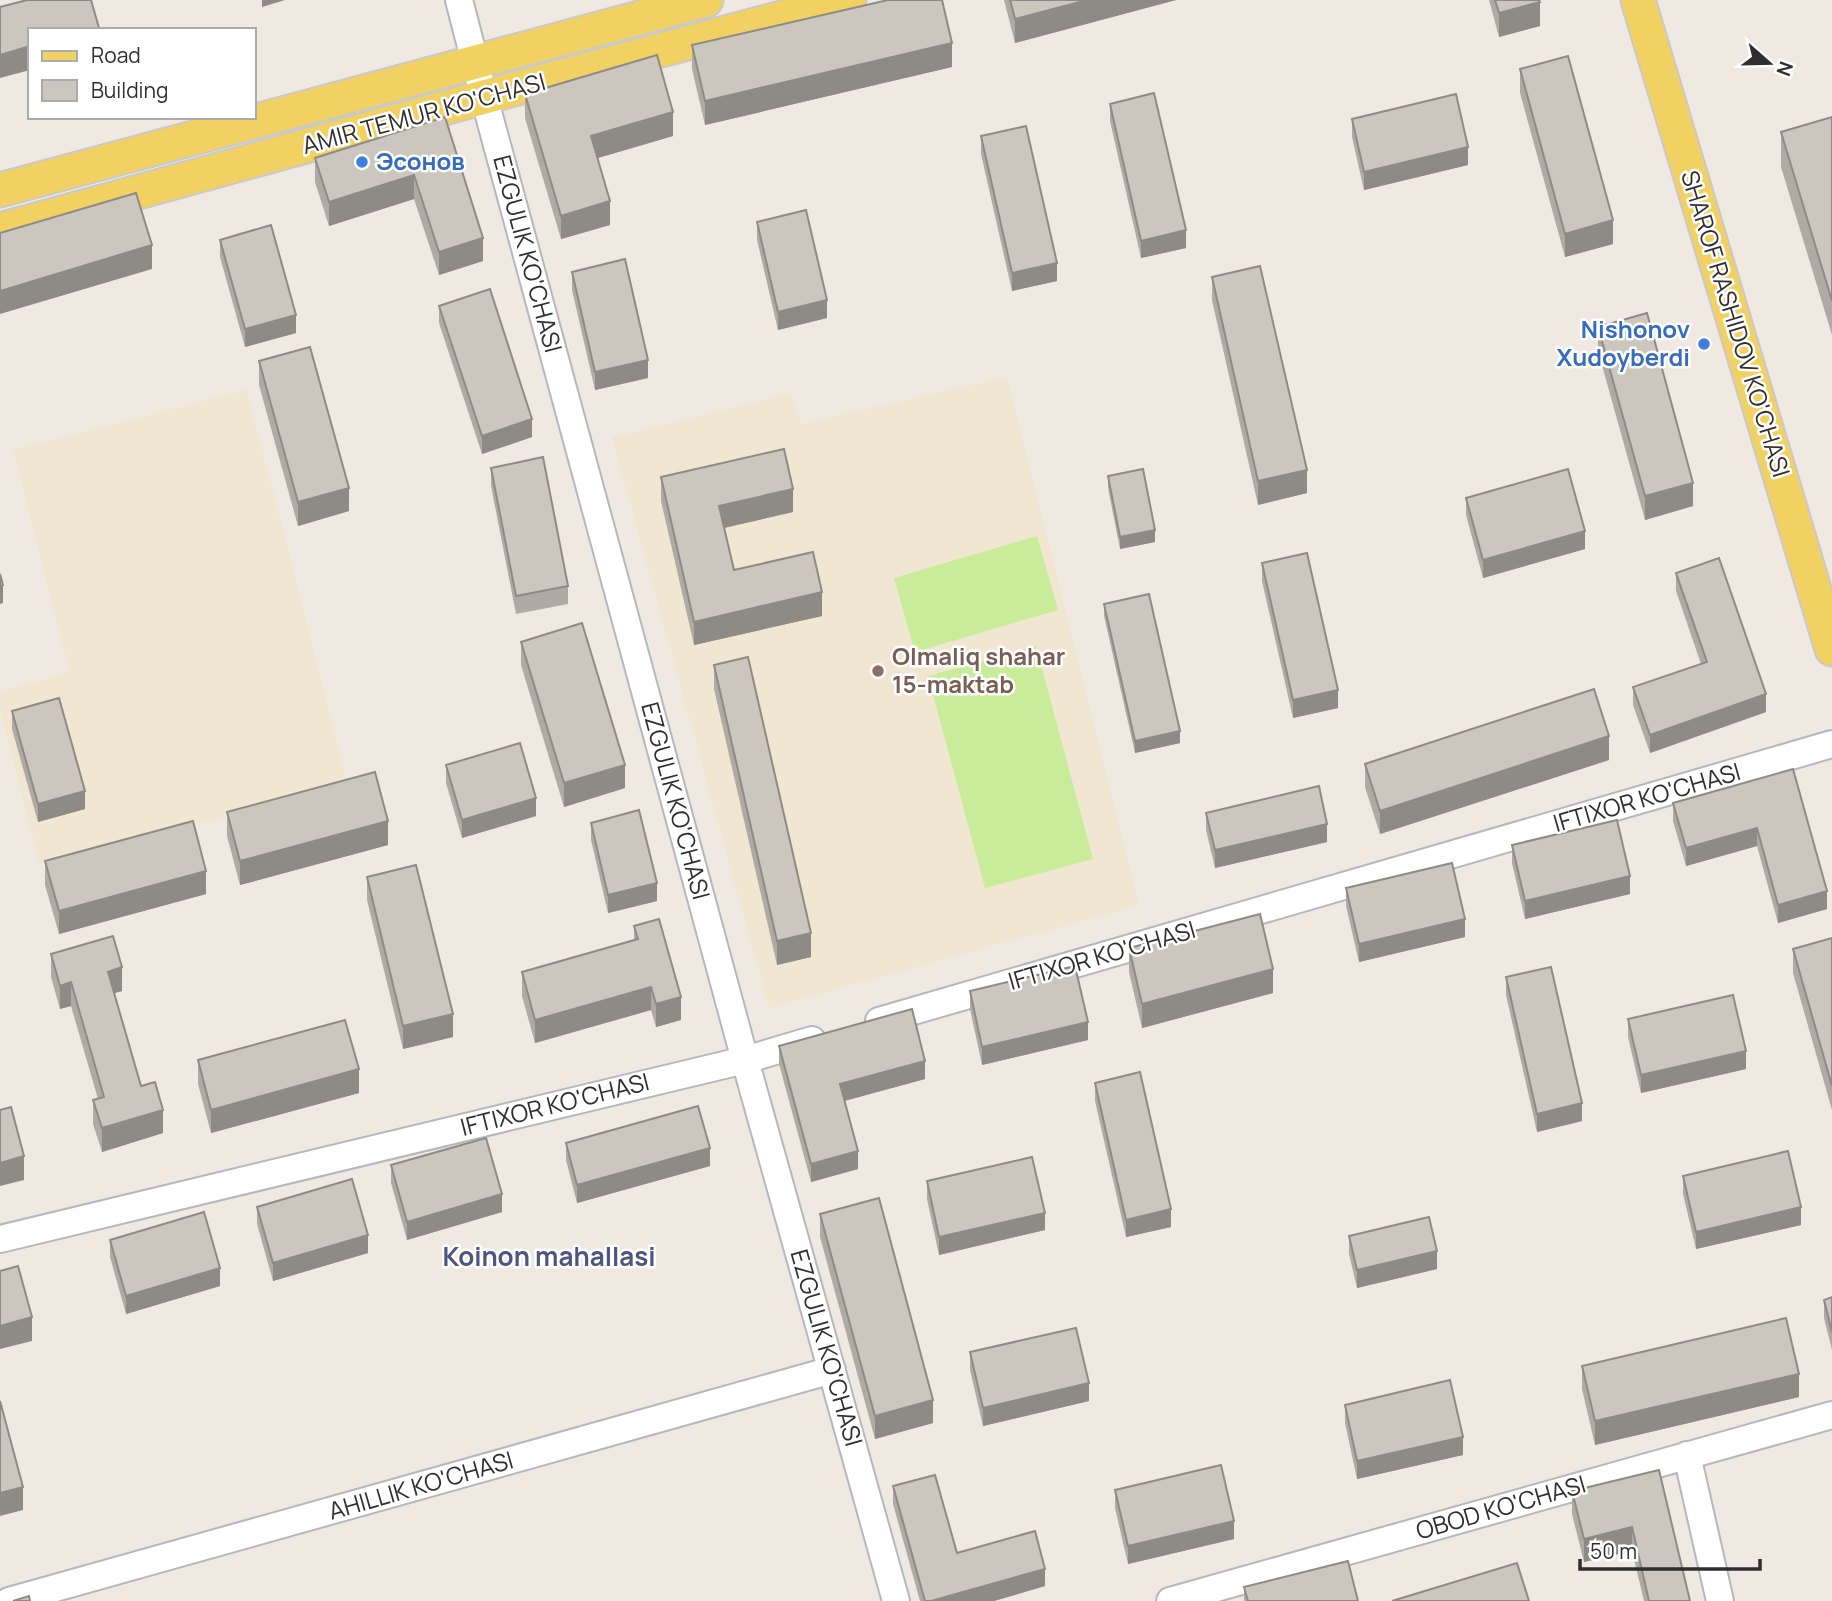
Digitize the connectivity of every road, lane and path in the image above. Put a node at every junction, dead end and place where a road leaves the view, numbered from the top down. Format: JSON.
{"nodes":[{"id":1,"x":459,"y":0,"type":"edge"},
{"id":2,"x":706,"y":0,"type":"edge"},
{"id":3,"x":849,"y":0,"type":"edge"},
{"id":4,"x":1638,"y":0,"type":"edge"},
{"id":5,"x":475,"y":63,"type":"junction"},
{"id":6,"x":484,"y":97,"type":"junction"},
{"id":7,"x":0,"y":190,"type":"edge"},
{"id":8,"x":0,"y":230,"type":"edge"},
{"id":9,"x":1832,"y":649,"type":"edge"},
{"id":10,"x":1832,"y":744,"type":"edge"},
{"id":11,"x":745,"y":1059,"type":"junction"},
{"id":12,"x":0,"y":1239,"type":"edge"},
{"id":13,"x":832,"y":1370,"type":"junction"},
{"id":14,"x":1832,"y":1415,"type":"edge"},
{"id":15,"x":1687,"y":1455,"type":"junction"},
{"id":16,"x":1222,"y":1594,"type":"edge"},
{"id":17,"x":9,"y":1601,"type":"edge"},
{"id":18,"x":897,"y":1601,"type":"edge"},
{"id":19,"x":1170,"y":1601,"type":"edge"},
{"id":20,"x":1720,"y":1601,"type":"edge"}],
"edges":[{"from":1,"to":5,"type":"street","name":"EZGULIK KO'CHASI"},
{"from":2,"to":5,"type":"main road","name":"AMIR TEMUR KO'CHASI"},
{"from":3,"to":6,"type":"main road","name":"AMIR TEMUR KO'CHASI"},
{"from":4,"to":9,"type":"main road","name":"SHAROF RASHIDOV KO'CHASI"},
{"from":5,"to":6,"type":"street","name":"EZGULIK KO'CHASI"},
{"from":5,"to":7,"type":"main road","name":"AMIR TEMUR KO'CHASI"},
{"from":6,"to":8,"type":"main road","name":"AMIR TEMUR KO'CHASI"},
{"from":6,"to":11,"type":"street","name":"EZGULIK KO'CHASI"},
{"from":10,"to":11,"type":"street","name":"IFTIXOR KO'CHASI"},
{"from":11,"to":12,"type":"street","name":"IFTIXOR KO'CHASI"},
{"from":11,"to":13,"type":"street","name":"EZGULIK KO'CHASI"},
{"from":13,"to":17,"type":"street","name":"AHILLIK KO'CHASI"},
{"from":13,"to":18,"type":"street","name":"EZGULIK KO'CHASI"},
{"from":14,"to":15,"type":"street","name":"OBOD KO'CHASI"},
{"from":15,"to":16,"type":"street","name":"OBOD KO'CHASI"},
{"from":15,"to":20,"type":"street"},
{"from":16,"to":19,"type":"street","name":"OBOD KO'CHASI"}]}
